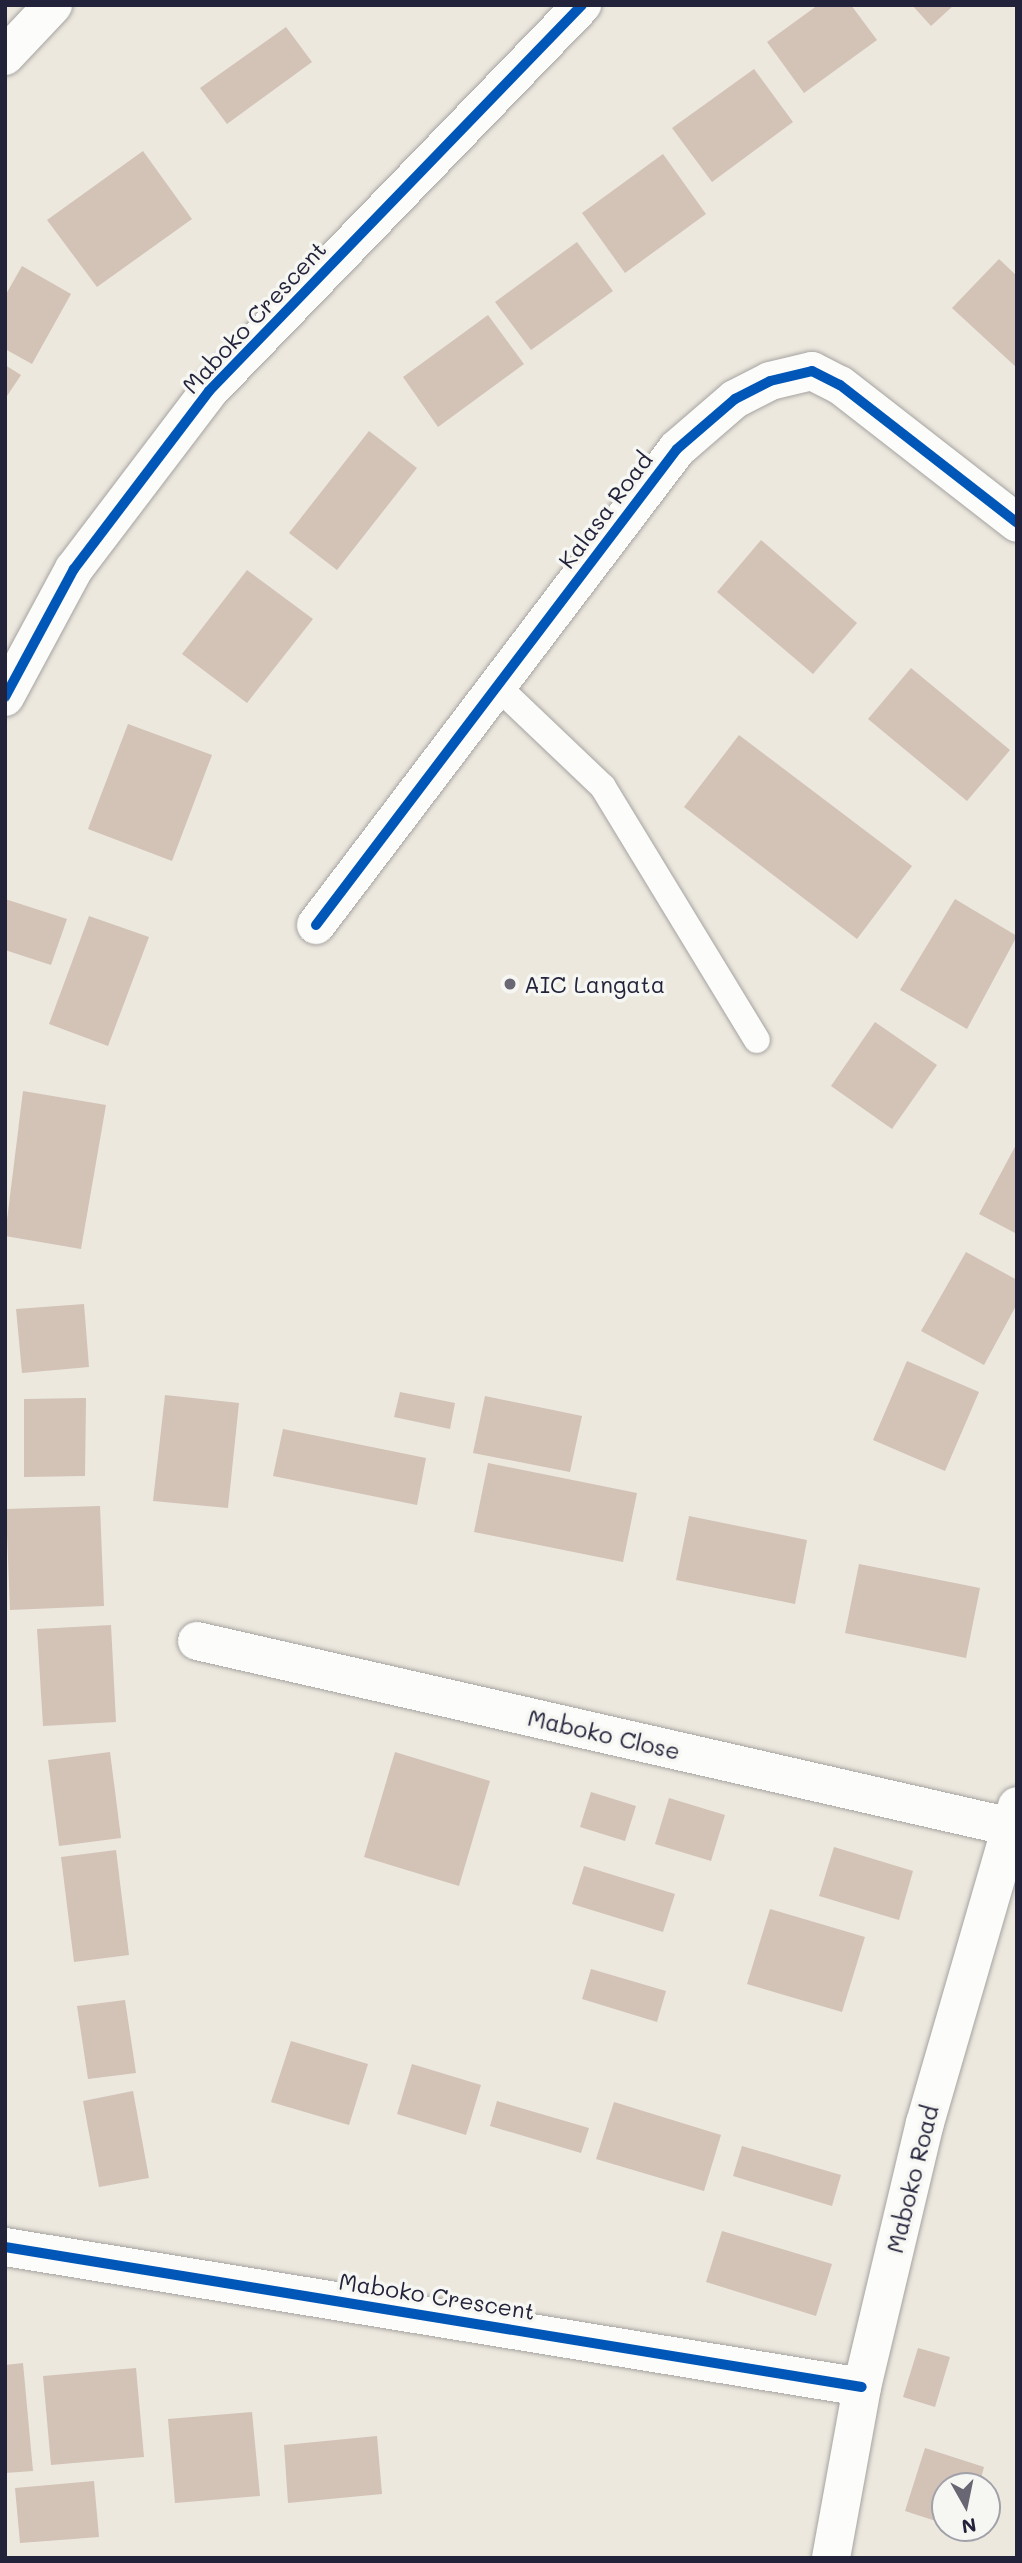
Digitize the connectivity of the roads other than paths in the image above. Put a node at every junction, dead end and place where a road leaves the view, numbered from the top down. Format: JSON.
{"nodes":[{"id":1,"x":53,"y":5,"type":"edge"},
{"id":2,"x":582,"y":5,"type":"edge"},
{"id":3,"x":5,"y":56,"type":"edge"},
{"id":4,"x":1017,"y":523,"type":"edge"},
{"id":5,"x":497,"y":687,"type":"junction"},
{"id":6,"x":5,"y":697,"type":"edge"},
{"id":7,"x":316,"y":925,"type":"dead end"},
{"id":8,"x":757,"y":1040,"type":"dead end"},
{"id":9,"x":197,"y":1641,"type":"dead end"},
{"id":10,"x":1014,"y":1816,"type":"edge"},
{"id":11,"x":5,"y":2246,"type":"edge"},
{"id":12,"x":862,"y":2387,"type":"junction"},
{"id":13,"x":831,"y":2558,"type":"edge"}],
"edges":[{"from":1,"to":3,"type":"street"},
{"from":2,"to":6,"type":"street","name":"Maboko Crescent"},
{"from":4,"to":5,"type":"street","name":"Kalasa Road"},
{"from":5,"to":7,"type":"street","name":"Kalasa Road"},
{"from":5,"to":8,"type":"lane"},
{"from":9,"to":10,"type":"street","name":"Maboko Close"},
{"from":10,"to":12,"type":"street","name":"Maboko Road"},
{"from":11,"to":12,"type":"street","name":"Maboko Crescent"},
{"from":12,"to":13,"type":"street","name":"Maboko Road"}]}
